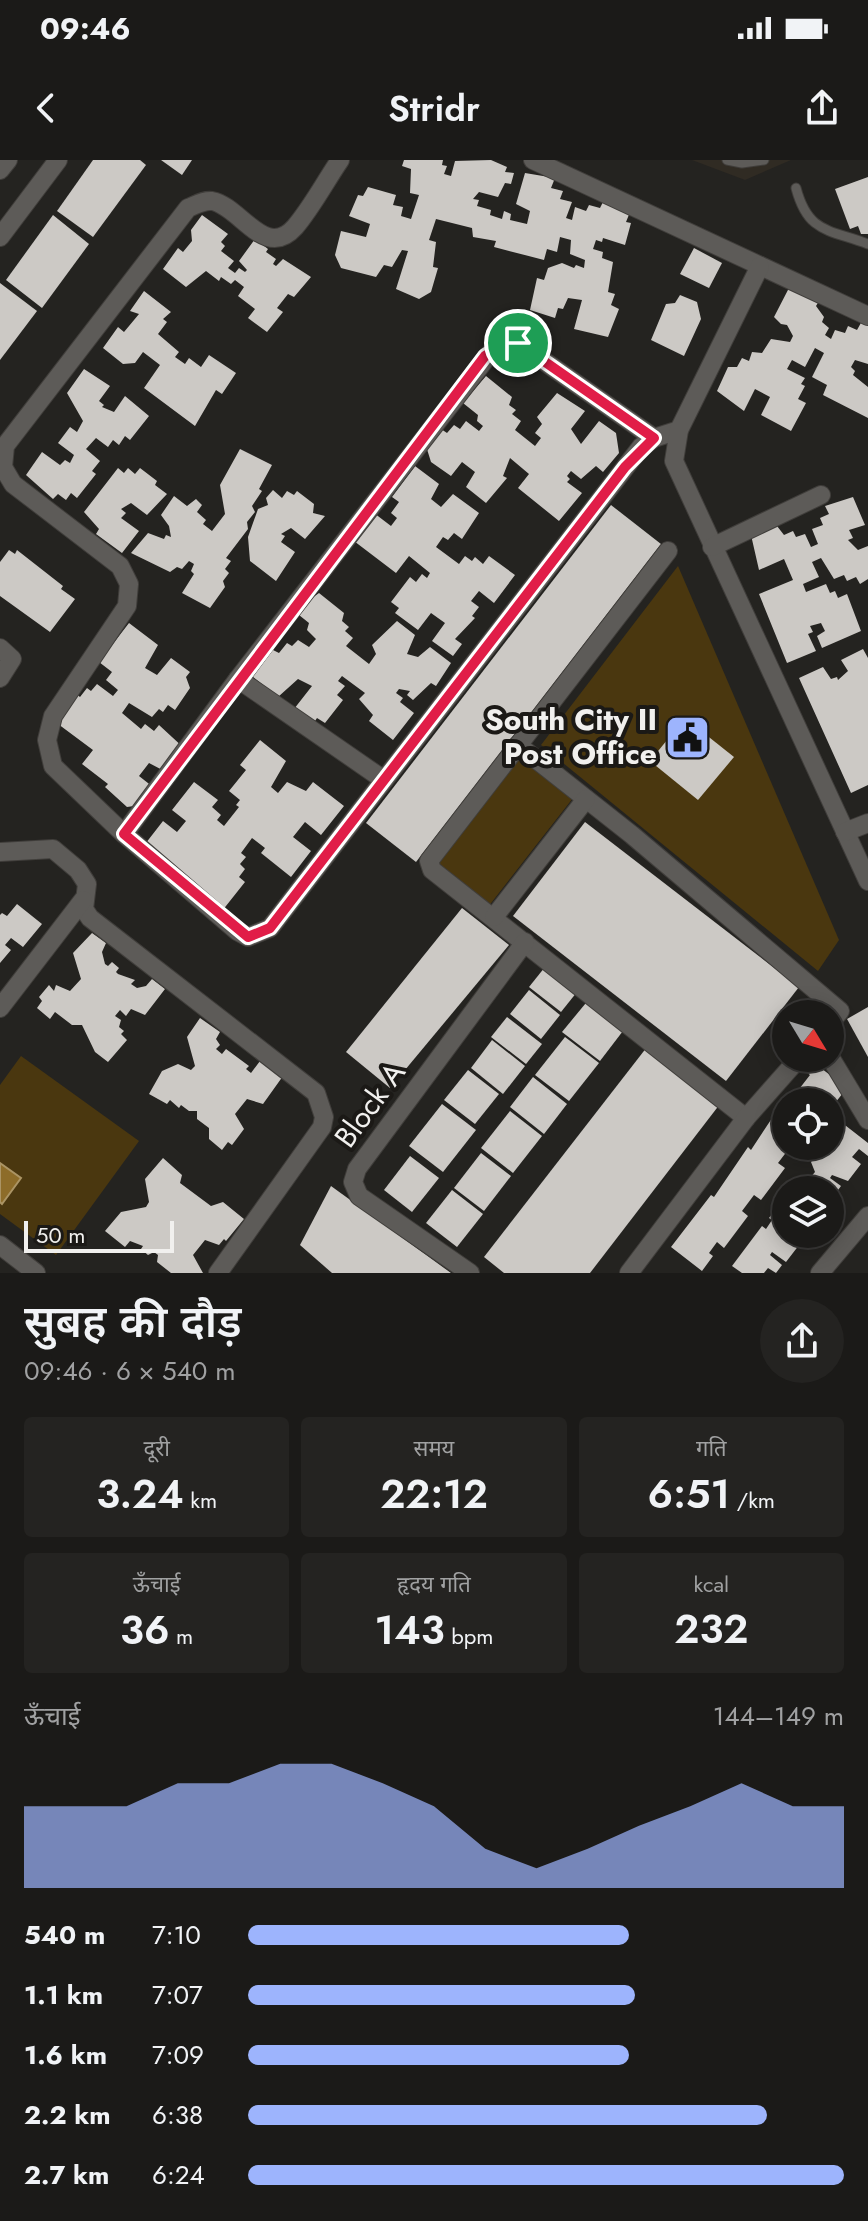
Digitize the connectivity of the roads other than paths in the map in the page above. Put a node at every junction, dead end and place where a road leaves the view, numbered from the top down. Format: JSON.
{"nodes":[{"id":1,"x":8,"y":160,"type":"edge"},
{"id":2,"x":58,"y":160,"type":"edge"},
{"id":3,"x":340,"y":160,"type":"edge"},
{"id":4,"x":533,"y":160,"type":"edge"},
{"id":5,"x":727,"y":160,"type":"edge"},
{"id":6,"x":764,"y":160,"type":"edge"},
{"id":7,"x":0,"y":170,"type":"edge"},
{"id":8,"x":796,"y":188,"type":"dead end"},
{"id":9,"x":0,"y":237,"type":"edge"},
{"id":10,"x":868,"y":244,"type":"edge"},
{"id":11,"x":760,"y":266,"type":"junction"},
{"id":12,"x":868,"y":316,"type":"edge"},
{"id":13,"x":679,"y":430,"type":"junction"},
{"id":14,"x":654,"y":438,"type":"junction"},
{"id":15,"x":821,"y":495,"type":"dead end"},
{"id":16,"x":712,"y":547,"type":"junction"},
{"id":17,"x":668,"y":551,"type":"dead end"},
{"id":18,"x":0,"y":648,"type":"edge"},
{"id":19,"x":0,"y":678,"type":"edge"},
{"id":20,"x":238,"y":679,"type":"junction"},
{"id":21,"x":518,"y":745,"type":"junction"},
{"id":22,"x":384,"y":780,"type":"junction"},
{"id":23,"x":586,"y":799,"type":"junction"},
{"id":24,"x":868,"y":823,"type":"edge"},
{"id":25,"x":845,"y":832,"type":"junction"},
{"id":26,"x":124,"y":834,"type":"junction"},
{"id":27,"x":0,"y":852,"type":"edge"},
{"id":28,"x":868,"y":881,"type":"edge"},
{"id":29,"x":83,"y":900,"type":"junction"},
{"id":30,"x":494,"y":917,"type":"junction"},
{"id":31,"x":525,"y":942,"type":"junction"},
{"id":32,"x":827,"y":1000,"type":"edge"},
{"id":33,"x":0,"y":1008,"type":"edge"},
{"id":34,"x":787,"y":1072,"type":"edge"},
{"id":35,"x":839,"y":1072,"type":"edge"},
{"id":36,"x":746,"y":1118,"type":"junction"},
{"id":37,"x":868,"y":1120,"type":"edge"},
{"id":38,"x":868,"y":1216,"type":"edge"},
{"id":39,"x":0,"y":1245,"type":"edge"},
{"id":40,"x":631,"y":1270,"type":"edge"},
{"id":41,"x":36,"y":1273,"type":"edge"},
{"id":42,"x":218,"y":1273,"type":"edge"},
{"id":43,"x":470,"y":1273,"type":"edge"},
{"id":44,"x":653,"y":1273,"type":"edge"},
{"id":45,"x":820,"y":1273,"type":"edge"}],
"edges":[{"from":1,"to":7,"type":"street"},
{"from":2,"to":9,"type":"street"},
{"from":3,"to":26,"type":"street"},
{"from":4,"to":11,"type":"street"},
{"from":5,"to":6,"type":"lane"},
{"from":8,"to":10,"type":"lane"},
{"from":11,"to":12,"type":"street"},
{"from":11,"to":13,"type":"street"},
{"from":13,"to":14,"type":"street"},
{"from":13,"to":16,"type":"street"},
{"from":14,"to":20,"type":"street"},
{"from":14,"to":22,"type":"street"},
{"from":15,"to":16,"type":"street"},
{"from":16,"to":25,"type":"street"},
{"from":17,"to":21,"type":"street"},
{"from":18,"to":19,"type":"street"},
{"from":20,"to":22,"type":"street"},
{"from":20,"to":26,"type":"street"},
{"from":21,"to":23,"type":"street"},
{"from":21,"to":30,"type":"street"},
{"from":22,"to":26,"type":"street"},
{"from":23,"to":30,"type":"street"},
{"from":23,"to":32,"type":"street"},
{"from":24,"to":25,"type":"street"},
{"from":25,"to":28,"type":"street"},
{"from":27,"to":29,"type":"street"},
{"from":29,"to":33,"type":"street"},
{"from":29,"to":42,"type":"street"},
{"from":30,"to":31,"type":"street"},
{"from":31,"to":36,"type":"street"},
{"from":31,"to":43,"type":"street","name":"Block A"},
{"from":34,"to":36,"type":"street"},
{"from":35,"to":37,"type":"street"},
{"from":36,"to":40,"type":"street"},
{"from":38,"to":45,"type":"street"},
{"from":39,"to":41,"type":"street"},
{"from":40,"to":44,"type":"street"}]}
